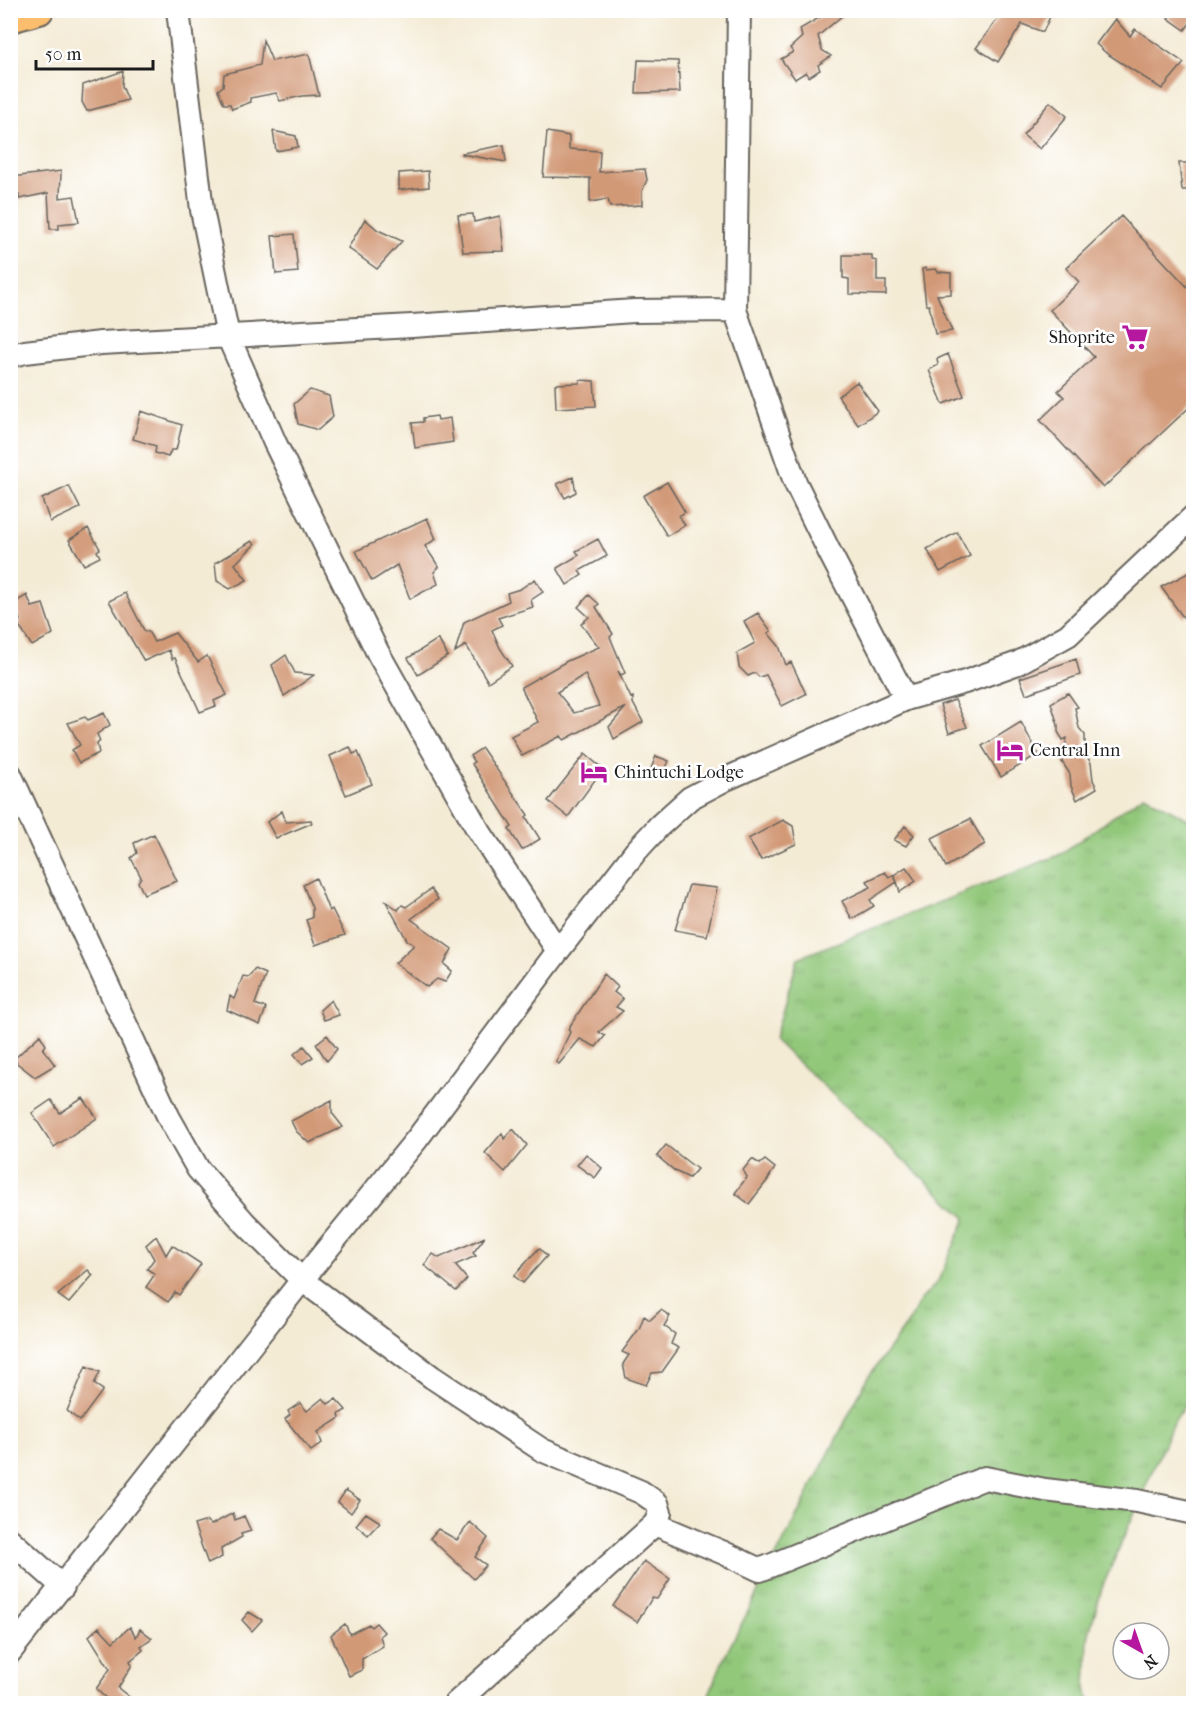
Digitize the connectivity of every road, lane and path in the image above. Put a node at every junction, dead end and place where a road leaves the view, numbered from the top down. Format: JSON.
{"nodes":[{"id":1,"x":39,"y":10,"type":"edge"},
{"id":2,"x":178,"y":10,"type":"edge"},
{"id":3,"x":739,"y":10,"type":"edge"},
{"id":4,"x":10,"y":18,"type":"edge"},
{"id":5,"x":735,"y":310,"type":"junction"},
{"id":6,"x":228,"y":336,"type":"junction"},
{"id":7,"x":10,"y":356,"type":"edge"},
{"id":8,"x":1194,"y":516,"type":"edge"},
{"id":9,"x":906,"y":699,"type":"junction"},
{"id":10,"x":10,"y":774,"type":"edge"},
{"id":11,"x":558,"y":951,"type":"junction"},
{"id":12,"x":303,"y":1280,"type":"junction"},
{"id":13,"x":1194,"y":1513,"type":"edge"},
{"id":14,"x":655,"y":1524,"type":"junction"},
{"id":15,"x":10,"y":1540,"type":"edge"},
{"id":16,"x":63,"y":1587,"type":"junction"},
{"id":17,"x":10,"y":1652,"type":"edge"},
{"id":18,"x":455,"y":1704,"type":"edge"}],
"edges":[{"from":1,"to":4,"type":"main road"},
{"from":2,"to":6,"type":"street"},
{"from":3,"to":5,"type":"street"},
{"from":5,"to":6,"type":"street"},
{"from":5,"to":9,"type":"street"},
{"from":6,"to":7,"type":"street"},
{"from":6,"to":11,"type":"street"},
{"from":8,"to":9,"type":"street"},
{"from":9,"to":11,"type":"street"},
{"from":10,"to":12,"type":"street"},
{"from":11,"to":12,"type":"street"},
{"from":12,"to":14,"type":"street"},
{"from":12,"to":16,"type":"street"},
{"from":13,"to":14,"type":"street"},
{"from":14,"to":18,"type":"street"},
{"from":15,"to":16,"type":"street"},
{"from":16,"to":17,"type":"street"}]}
